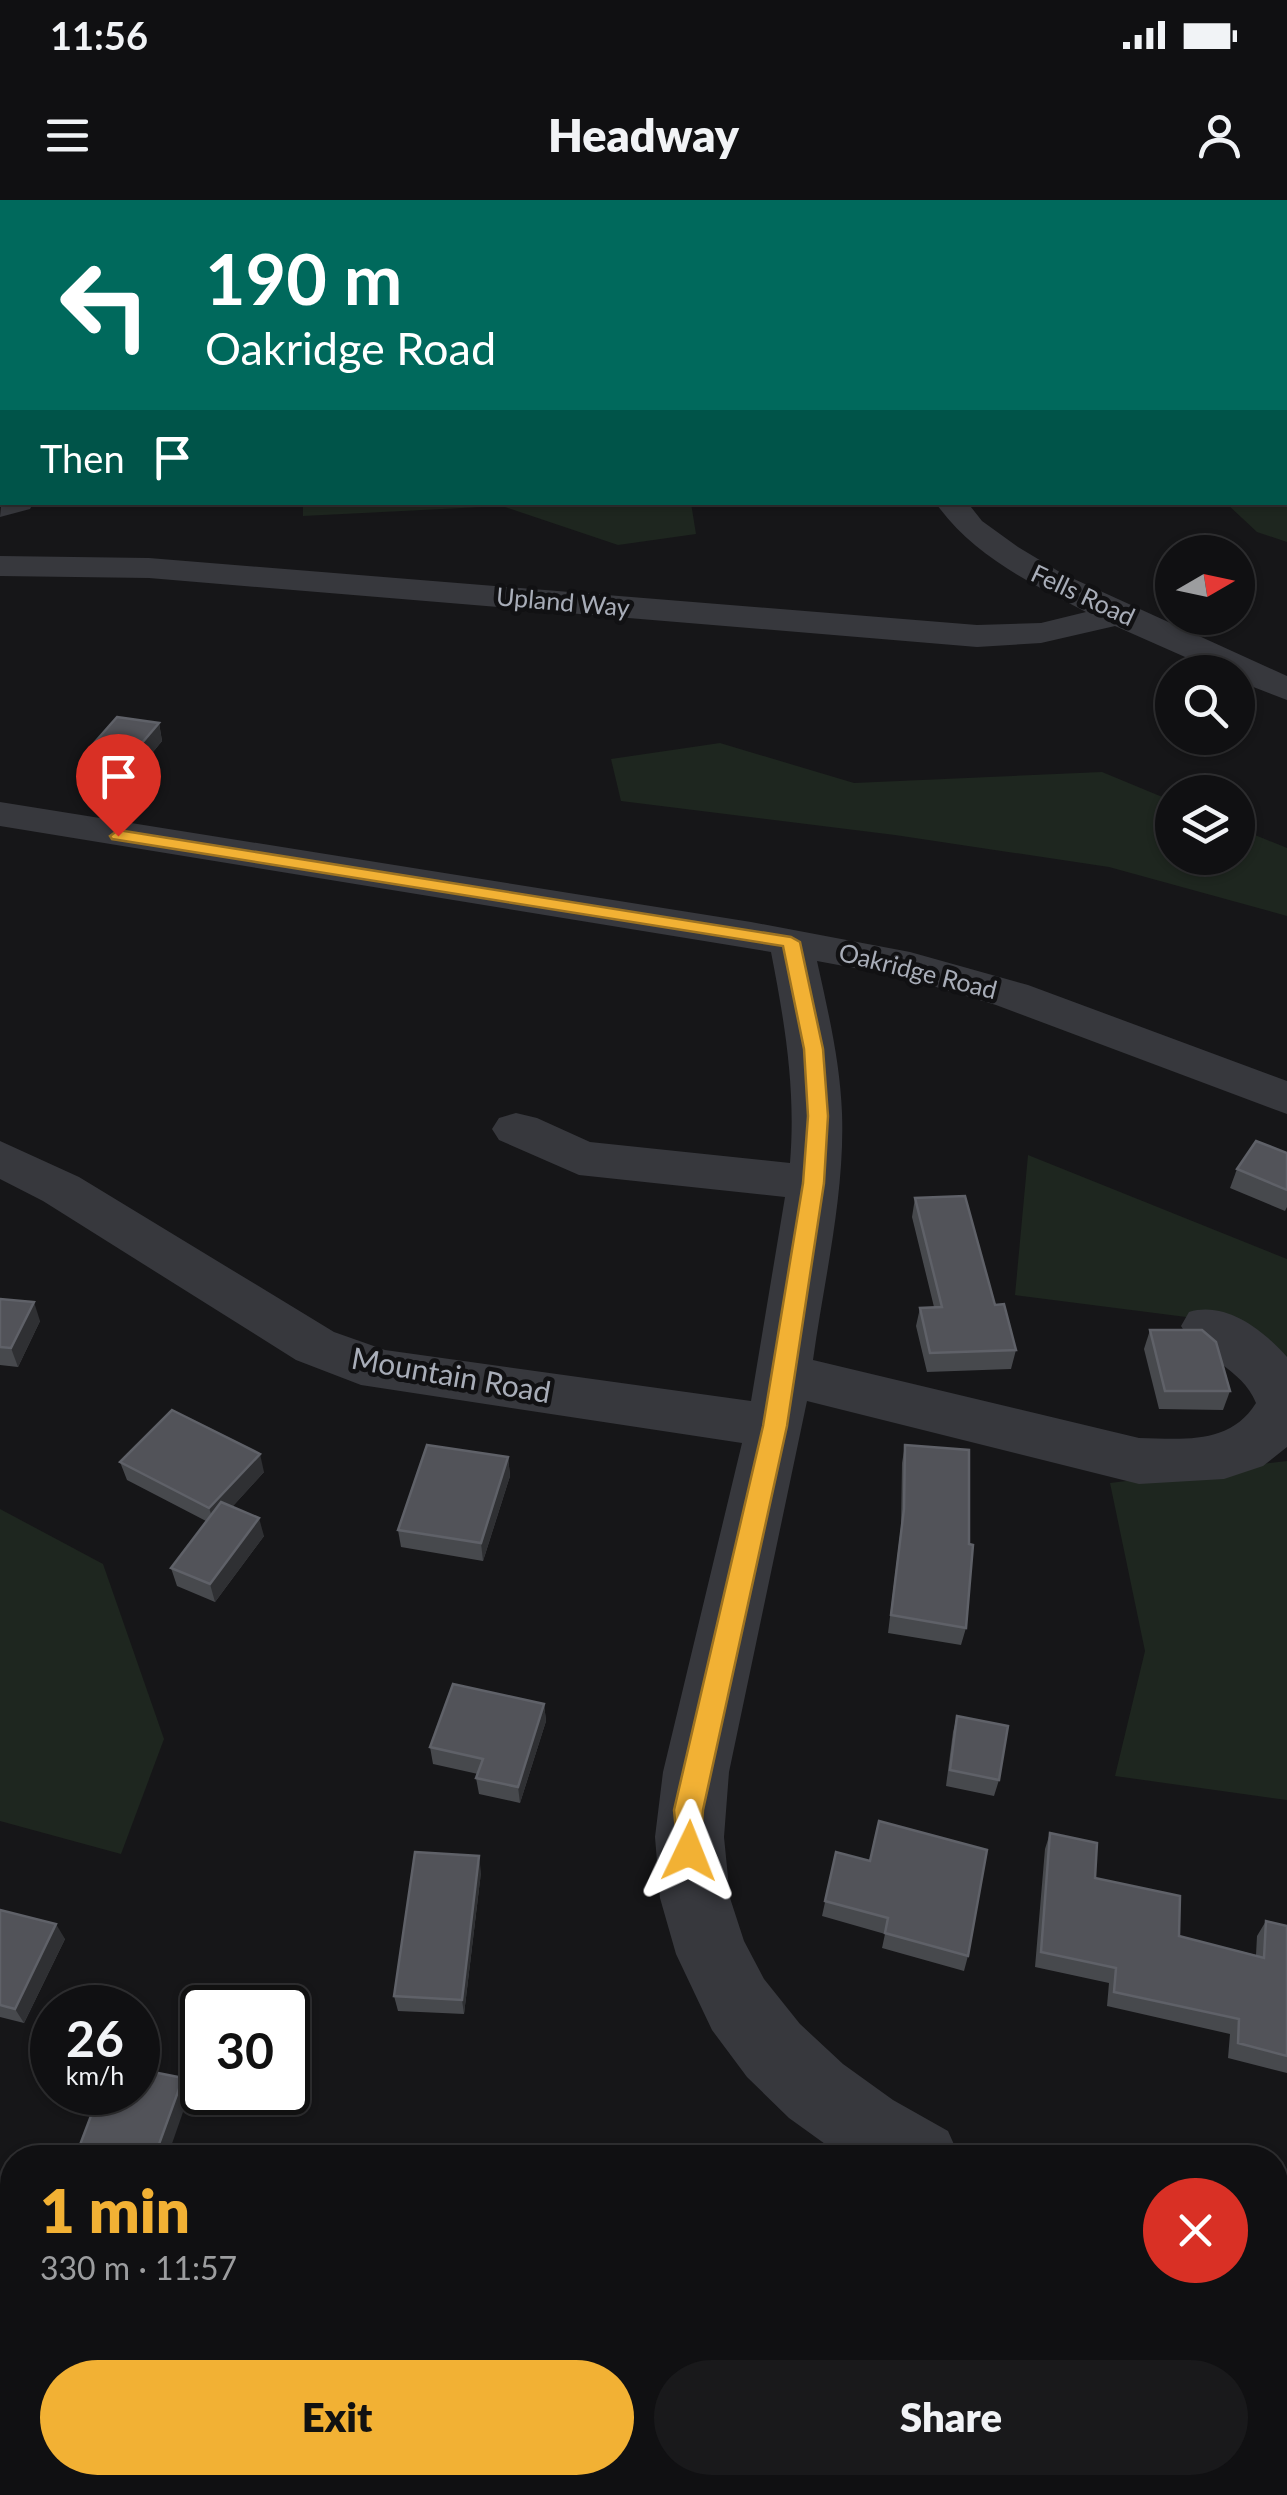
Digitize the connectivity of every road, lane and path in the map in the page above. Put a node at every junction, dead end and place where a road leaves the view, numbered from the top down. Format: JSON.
{"nodes":[{"id":1,"x":952,"y":505,"type":"edge"},
{"id":2,"x":0,"y":566,"type":"edge"},
{"id":3,"x":1124,"y":614,"type":"junction"},
{"id":4,"x":1287,"y":689,"type":"edge"},
{"id":5,"x":0,"y":814,"type":"edge"},
{"id":6,"x":791,"y":942,"type":"junction"},
{"id":7,"x":1287,"y":1098,"type":"edge"},
{"id":8,"x":516,"y":1128,"type":"dead end"},
{"id":9,"x":0,"y":1158,"type":"edge"},
{"id":10,"x":814,"y":1183,"type":"junction"},
{"id":11,"x":1208,"y":1326,"type":"dead end"},
{"id":12,"x":779,"y":1400,"type":"junction"},
{"id":13,"x":895,"y":2145,"type":"edge"}],
"edges":[{"from":1,"to":3,"type":"street","name":"Fells Road"},
{"from":2,"to":3,"type":"street","name":"Upland Way"},
{"from":3,"to":4,"type":"street","name":"Fells Road"},
{"from":5,"to":6,"type":"street","name":"Oakridge Road"},
{"from":6,"to":7,"type":"street","name":"Oakridge Road"},
{"from":6,"to":10,"type":"street"},
{"from":8,"to":10,"type":"street"},
{"from":9,"to":12,"type":"street","name":"Mountain Road"},
{"from":10,"to":12,"type":"street"},
{"from":11,"to":12,"type":"street","name":"Mountain Road"},
{"from":12,"to":13,"type":"street"}]}
